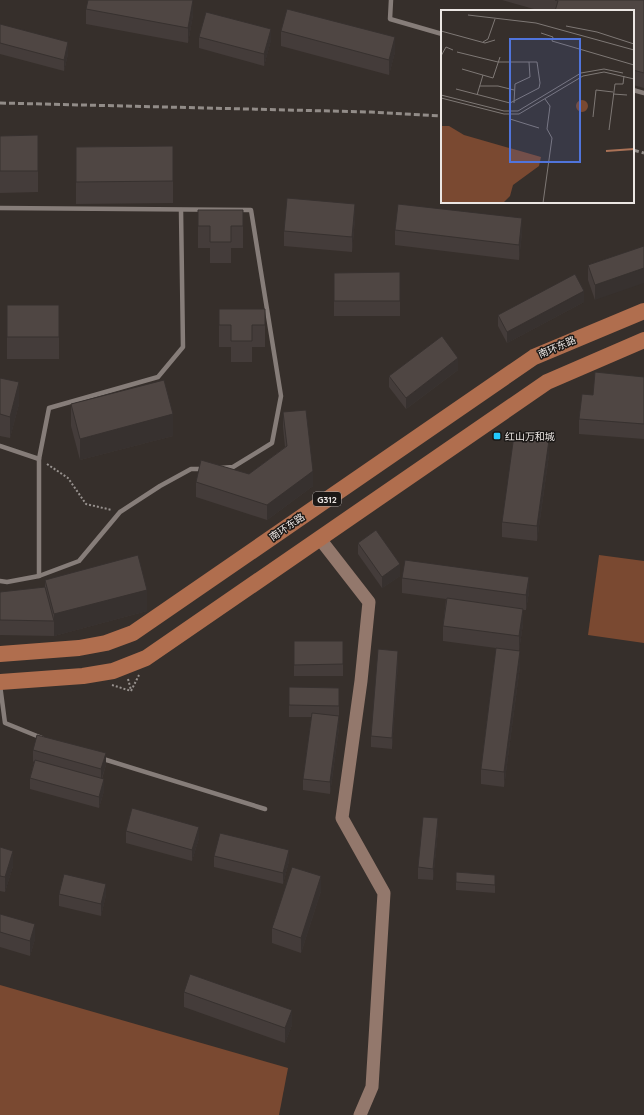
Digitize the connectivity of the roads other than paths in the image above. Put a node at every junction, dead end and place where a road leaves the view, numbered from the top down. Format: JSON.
{"nodes":[{"id":1,"x":391,"y":0,"type":"edge"},
{"id":2,"x":441,"y":34,"type":"edge"},
{"id":3,"x":634,"y":90,"type":"edge"},
{"id":4,"x":644,"y":93,"type":"edge"},
{"id":5,"x":0,"y":208,"type":"edge"},
{"id":6,"x":181,"y":210,"type":"junction"},
{"id":7,"x":644,"y":311,"type":"edge"},
{"id":8,"x":644,"y":340,"type":"edge"},
{"id":9,"x":0,"y":446,"type":"edge"},
{"id":10,"x":39,"y":459,"type":"junction"},
{"id":11,"x":320,"y":539,"type":"junction"},
{"id":12,"x":39,"y":576,"type":"junction"},
{"id":13,"x":0,"y":581,"type":"edge"},
{"id":14,"x":0,"y":654,"type":"edge"},
{"id":15,"x":0,"y":682,"type":"edge"},
{"id":16,"x":45,"y":739,"type":"edge"},
{"id":17,"x":95,"y":756,"type":"edge"},
{"id":18,"x":264,"y":810,"type":"dead end"},
{"id":19,"x":360,"y":1115,"type":"edge"}],
"edges":[{"from":1,"to":2,"type":"lane"},
{"from":3,"to":4,"type":"lane"},
{"from":5,"to":6,"type":"lane"},
{"from":6,"to":10,"type":"lane"},
{"from":6,"to":12,"type":"lane"},
{"from":7,"to":14,"type":"highway","name":"南环东路","number":"G312"},
{"from":8,"to":11,"type":"highway","number":"G312"},
{"from":9,"to":10,"type":"lane"},
{"from":10,"to":12,"type":"lane"},
{"from":11,"to":15,"type":"highway","number":"G312"},
{"from":11,"to":19,"type":"street"},
{"from":12,"to":13,"type":"lane"},
{"from":15,"to":16,"type":"lane"},
{"from":17,"to":18,"type":"lane"}]}
